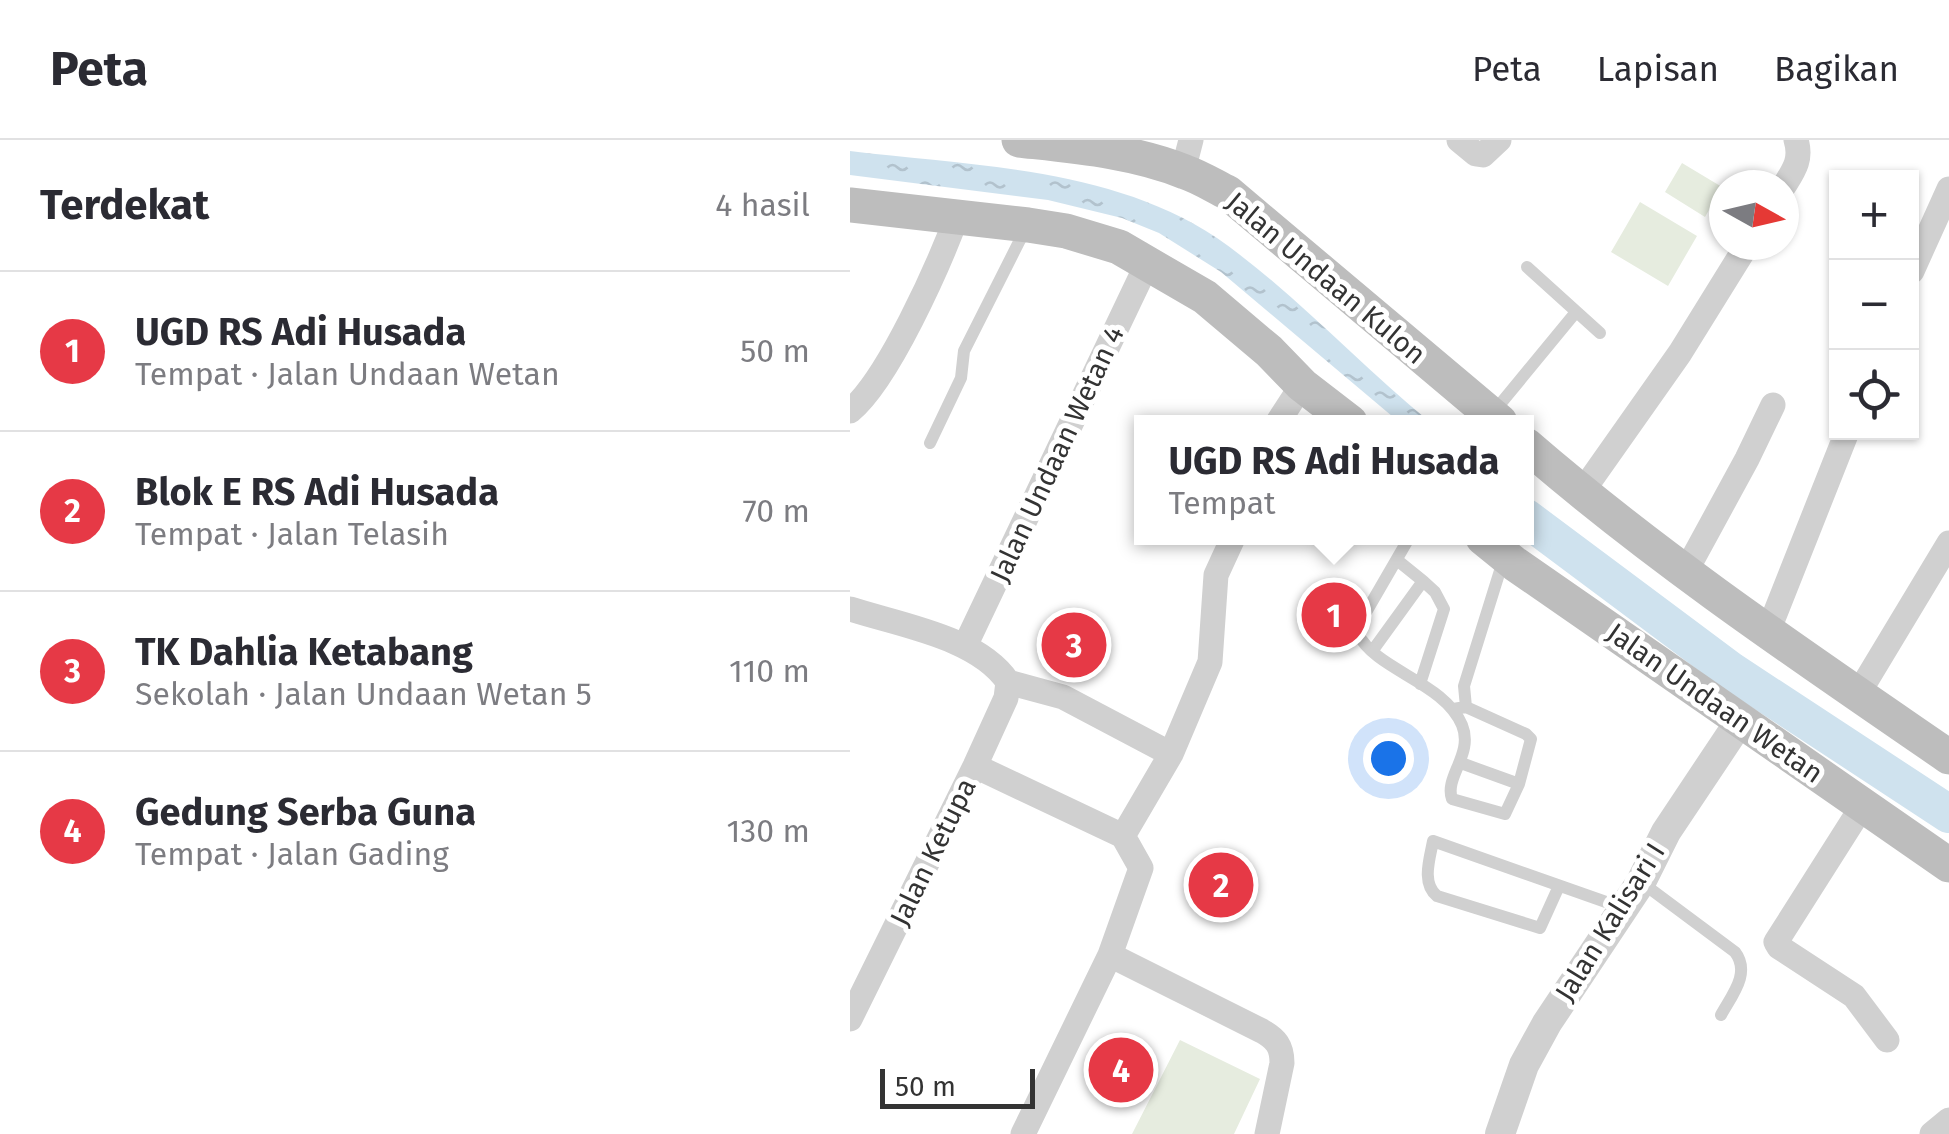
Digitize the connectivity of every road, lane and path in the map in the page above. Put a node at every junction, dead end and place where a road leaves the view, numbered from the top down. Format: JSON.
{"nodes":[{"id":1,"x":1020,"y":140,"type":"edge"},
{"id":2,"x":1459,"y":140,"type":"edge"},
{"id":3,"x":1796,"y":140,"type":"edge"},
{"id":4,"x":1493,"y":147,"type":"edge"},
{"id":5,"x":1187,"y":155,"type":"edge"},
{"id":6,"x":1793,"y":170,"type":"edge"},
{"id":7,"x":1949,"y":189,"type":"edge"},
{"id":8,"x":850,"y":205,"type":"edge"},
{"id":9,"x":957,"y":216,"type":"junction"},
{"id":10,"x":1028,"y":225,"type":"junction"},
{"id":11,"x":1738,"y":260,"type":"edge"},
{"id":12,"x":1917,"y":260,"type":"edge"},
{"id":13,"x":1148,"y":262,"type":"junction"},
{"id":14,"x":1527,"y":267,"type":"dead end"},
{"id":15,"x":1576,"y":312,"type":"junction"},
{"id":16,"x":1600,"y":333,"type":"dead end"},
{"id":17,"x":1302,"y":385,"type":"junction"},
{"id":18,"x":1773,"y":405,"type":"dead end"},
{"id":19,"x":850,"y":411,"type":"edge"},
{"id":20,"x":1283,"y":415,"type":"edge"},
{"id":21,"x":1341,"y":415,"type":"edge"},
{"id":22,"x":1491,"y":415,"type":"edge"},
{"id":23,"x":1499,"y":415,"type":"edge"},
{"id":24,"x":1844,"y":440,"type":"edge"},
{"id":25,"x":930,"y":442,"type":"dead end"},
{"id":26,"x":1534,"y":452,"type":"edge"},
{"id":27,"x":1582,"y":492,"type":"junction"},
{"id":28,"x":1949,"y":543,"type":"edge"},
{"id":29,"x":1230,"y":545,"type":"edge"},
{"id":30,"x":1405,"y":545,"type":"edge"},
{"id":31,"x":1494,"y":546,"type":"edge"},
{"id":32,"x":1397,"y":560,"type":"junction"},
{"id":33,"x":1686,"y":571,"type":"junction"},
{"id":34,"x":1423,"y":581,"type":"junction"},
{"id":35,"x":850,"y":609,"type":"edge"},
{"id":36,"x":1767,"y":634,"type":"junction"},
{"id":37,"x":965,"y":646,"type":"junction"},
{"id":38,"x":1372,"y":650,"type":"junction"},
{"id":39,"x":1008,"y":682,"type":"junction"},
{"id":40,"x":1420,"y":684,"type":"junction"},
{"id":41,"x":1858,"y":694,"type":"junction"},
{"id":42,"x":1459,"y":708,"type":"junction"},
{"id":43,"x":1740,"y":721,"type":"junction"},
{"id":44,"x":1171,"y":754,"type":"junction"},
{"id":45,"x":1949,"y":757,"type":"edge"},
{"id":46,"x":1462,"y":763,"type":"junction"},
{"id":47,"x":975,"y":766,"type":"junction"},
{"id":48,"x":1518,"y":784,"type":"junction"},
{"id":49,"x":1863,"y":805,"type":"junction"},
{"id":50,"x":1123,"y":836,"type":"junction"},
{"id":51,"x":1949,"y":864,"type":"edge"},
{"id":52,"x":1640,"y":882,"type":"junction"},
{"id":53,"x":1559,"y":886,"type":"junction"},
{"id":54,"x":1623,"y":908,"type":"junction"},
{"id":55,"x":1110,"y":956,"type":"junction"},
{"id":56,"x":1721,"y":1015,"type":"dead end"},
{"id":57,"x":850,"y":1020,"type":"edge"},
{"id":58,"x":1887,"y":1040,"type":"dead end"},
{"id":59,"x":1949,"y":1120,"type":"edge"},
{"id":60,"x":1033,"y":1131,"type":"edge"},
{"id":61,"x":1267,"y":1134,"type":"edge"},
{"id":62,"x":1500,"y":1134,"type":"edge"},
{"id":63,"x":1932,"y":1134,"type":"edge"}],
"edges":[{"from":1,"to":5,"type":"main road","name":"Jalan Undaan Kulon"},
{"from":2,"to":4,"type":"street"},
{"from":3,"to":6,"type":"street"},
{"from":5,"to":22,"type":"main road","name":"Jalan Undaan Kulon"},
{"from":7,"to":12,"type":"street"},
{"from":8,"to":9,"type":"main road"},
{"from":9,"to":10,"type":"main road"},
{"from":9,"to":19,"type":"street"},
{"from":10,"to":13,"type":"main road"},
{"from":10,"to":25,"type":"lane"},
{"from":11,"to":27,"type":"street"},
{"from":13,"to":17,"type":"main road"},
{"from":13,"to":37,"type":"street","name":"Jalan Undaan Wetan 4"},
{"from":14,"to":15,"type":"lane"},
{"from":15,"to":16,"type":"lane"},
{"from":15,"to":23,"type":"lane"},
{"from":17,"to":20,"type":"street"},
{"from":17,"to":21,"type":"main road"},
{"from":18,"to":33,"type":"street"},
{"from":24,"to":36,"type":"street"},
{"from":26,"to":27,"type":"main road"},
{"from":27,"to":33,"type":"main road"},
{"from":28,"to":41,"type":"street"},
{"from":29,"to":44,"type":"street"},
{"from":30,"to":32,"type":"lane"},
{"from":31,"to":42,"type":"lane"},
{"from":31,"to":43,"type":"main road","name":"Jalan Undaan Wetan"},
{"from":32,"to":34,"type":"lane"},
{"from":32,"to":38,"type":"lane"},
{"from":33,"to":36,"type":"main road"},
{"from":34,"to":38,"type":"lane"},
{"from":34,"to":40,"type":"lane"},
{"from":35,"to":37,"type":"street"},
{"from":36,"to":41,"type":"main road"},
{"from":37,"to":39,"type":"street"},
{"from":38,"to":40,"type":"lane"},
{"from":39,"to":44,"type":"street"},
{"from":39,"to":47,"type":"street","name":"Jalan Ketupa"},
{"from":40,"to":42,"type":"lane"},
{"from":41,"to":45,"type":"main road"},
{"from":42,"to":46,"type":"lane"},
{"from":42,"to":48,"type":"lane"},
{"from":43,"to":49,"type":"main road","name":"Jalan Undaan Wetan"},
{"from":43,"to":52,"type":"street","name":"Jalan Kalisari I"},
{"from":44,"to":50,"type":"street"},
{"from":46,"to":48,"type":"lane"},
{"from":46,"to":48,"type":"lane"},
{"from":47,"to":50,"type":"street"},
{"from":47,"to":57,"type":"street","name":"Jalan Ketupa"},
{"from":49,"to":51,"type":"main road","name":"Jalan Undaan Wetan"},
{"from":49,"to":58,"type":"street"},
{"from":50,"to":55,"type":"street"},
{"from":52,"to":54,"type":"street","name":"Jalan Kalisari I"},
{"from":52,"to":56,"type":"lane"},
{"from":53,"to":53,"type":"lane"},
{"from":53,"to":54,"type":"lane"},
{"from":54,"to":62,"type":"street","name":"Jalan Kalisari I"},
{"from":55,"to":60,"type":"street"},
{"from":55,"to":61,"type":"street"},
{"from":59,"to":63,"type":"street"}]}
